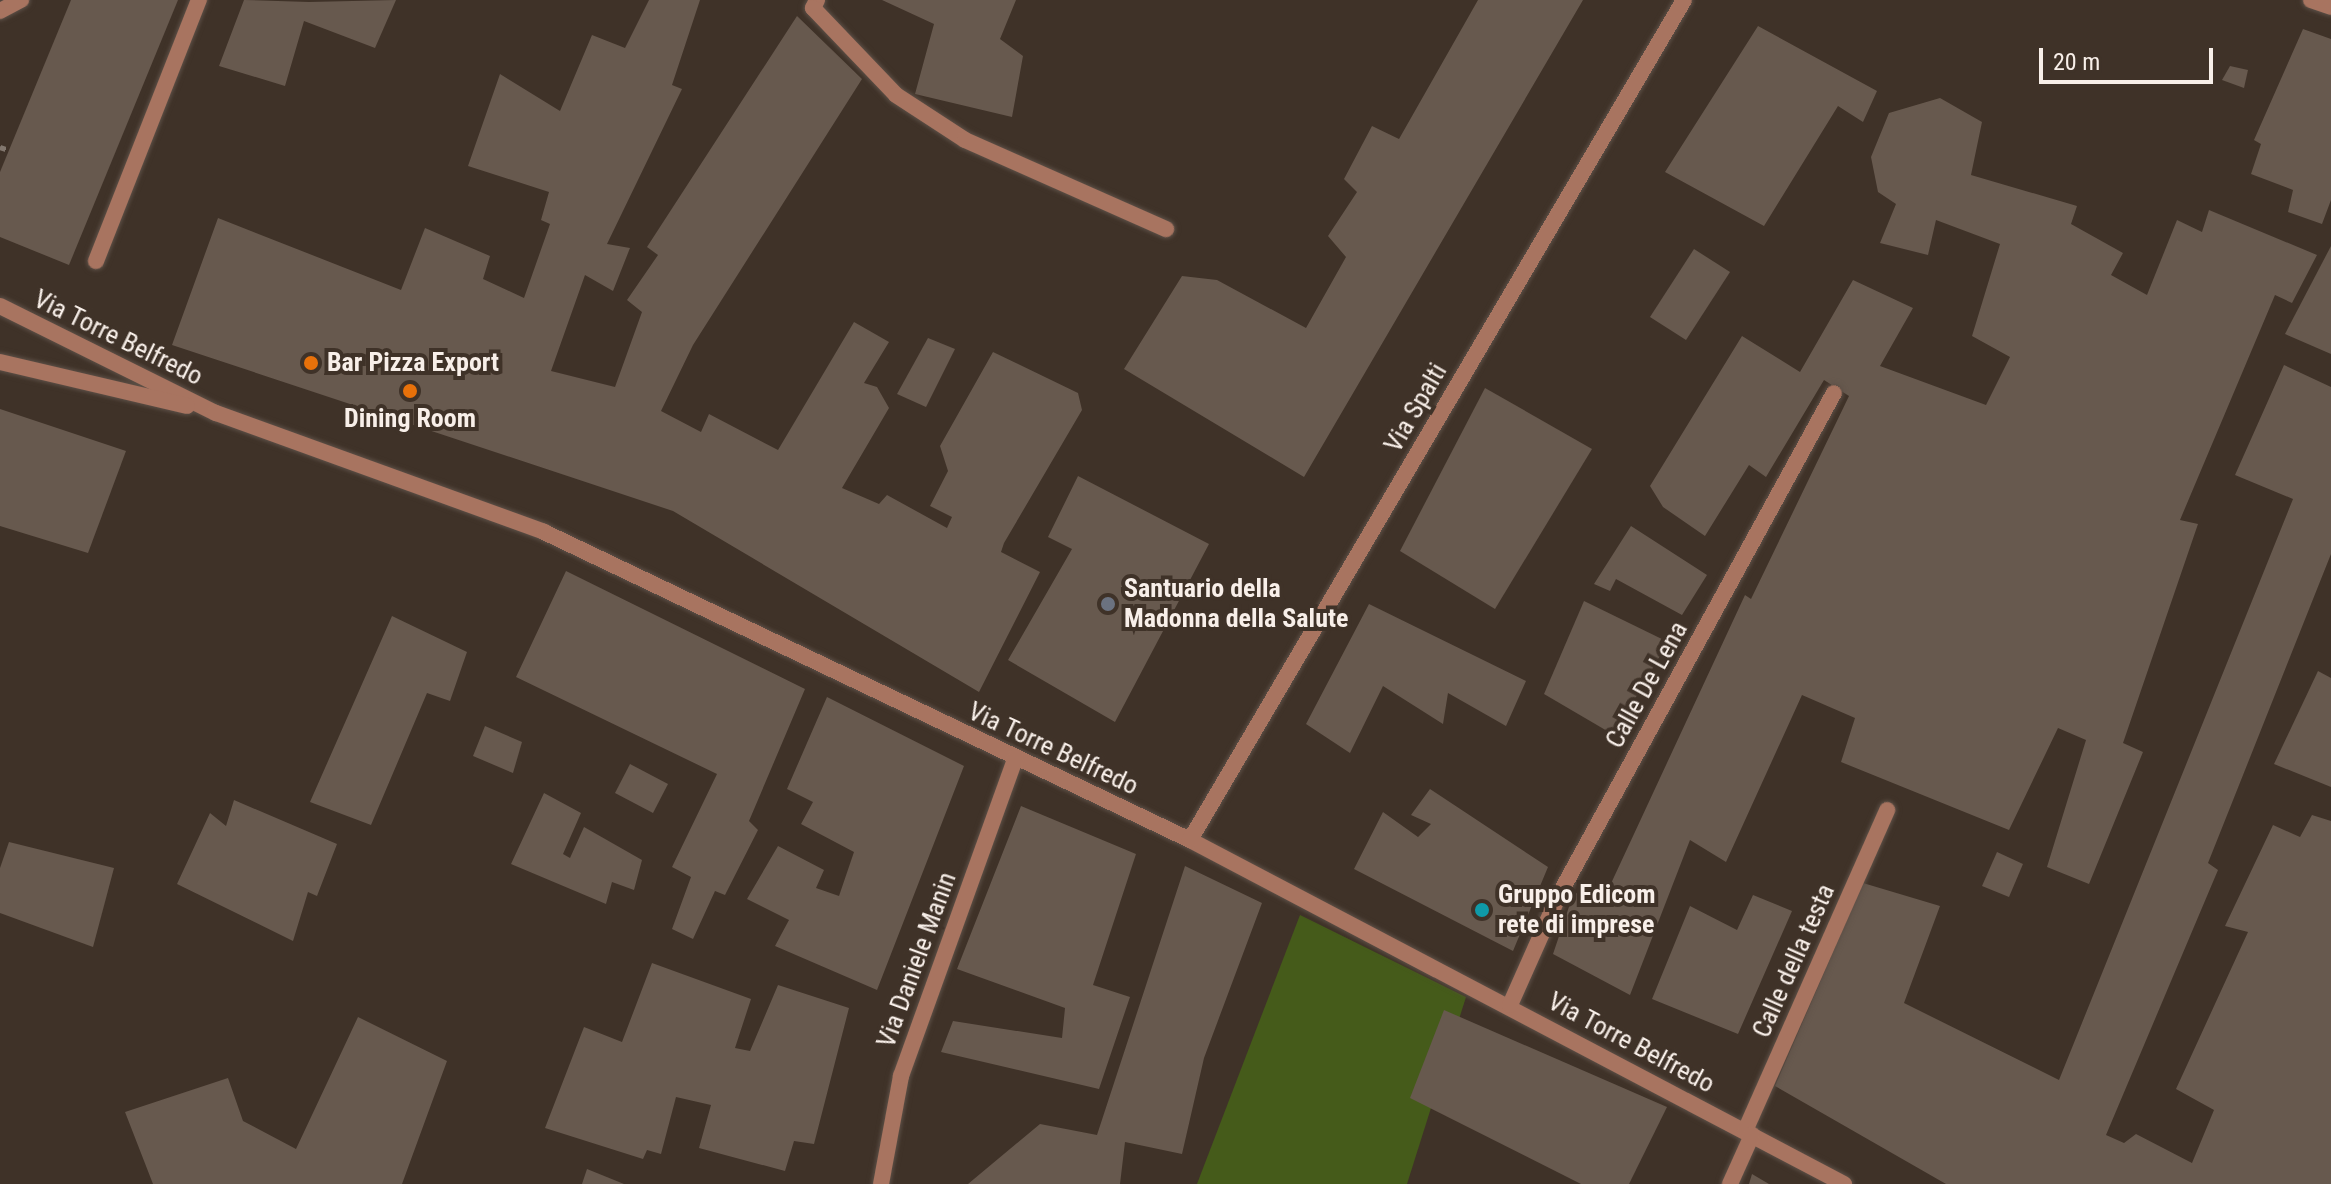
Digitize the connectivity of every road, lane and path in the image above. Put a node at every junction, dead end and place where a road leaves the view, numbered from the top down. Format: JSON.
{"nodes":[{"id":1,"x":21,"y":0,"type":"edge"},
{"id":2,"x":199,"y":0,"type":"edge"},
{"id":3,"x":817,"y":0,"type":"edge"},
{"id":4,"x":1684,"y":0,"type":"edge"},
{"id":5,"x":2311,"y":0,"type":"edge"},
{"id":6,"x":2331,"y":7,"type":"edge"},
{"id":7,"x":0,"y":11,"type":"edge"},
{"id":8,"x":0,"y":147,"type":"edge"},
{"id":9,"x":9,"y":150,"type":"dead end"},
{"id":10,"x":1166,"y":229,"type":"dead end"},
{"id":11,"x":96,"y":261,"type":"dead end"},
{"id":12,"x":0,"y":306,"type":"edge"},
{"id":13,"x":0,"y":362,"type":"edge"},
{"id":14,"x":1834,"y":393,"type":"dead end"},
{"id":15,"x":216,"y":413,"type":"junction"},
{"id":16,"x":1016,"y":757,"type":"junction"},
{"id":17,"x":1887,"y":810,"type":"dead end"},
{"id":18,"x":1190,"y":840,"type":"junction"},
{"id":19,"x":1510,"y":1005,"type":"junction"},
{"id":20,"x":1748,"y":1133,"type":"junction"},
{"id":21,"x":881,"y":1184,"type":"edge"},
{"id":22,"x":1730,"y":1184,"type":"edge"},
{"id":23,"x":1844,"y":1184,"type":"edge"}],
"edges":[{"from":1,"to":7,"type":"street"},
{"from":2,"to":11,"type":"street"},
{"from":3,"to":10,"type":"street"},
{"from":4,"to":18,"type":"street","name":"Via Spalti"},
{"from":5,"to":6,"type":"street"},
{"from":8,"to":9,"type":"path"},
{"from":12,"to":15,"type":"street","name":"Via Torre Belfredo"},
{"from":13,"to":15,"type":"street","name":"Via Torre Belfredo"},
{"from":14,"to":19,"type":"street","name":"Calle De Lena"},
{"from":15,"to":16,"type":"street","name":"Via Torre Belfredo"},
{"from":16,"to":18,"type":"street","name":"Via Torre Belfredo"},
{"from":16,"to":21,"type":"street","name":"Via Daniele Manin"},
{"from":17,"to":20,"type":"street","name":"Calle della testa"},
{"from":18,"to":19,"type":"street","name":"Via Torre Belfredo"},
{"from":19,"to":20,"type":"street","name":"Via Torre Belfredo"},
{"from":20,"to":22,"type":"street","name":"Calle della testa"},
{"from":20,"to":23,"type":"street","name":"Via Torre Belfredo"}]}
